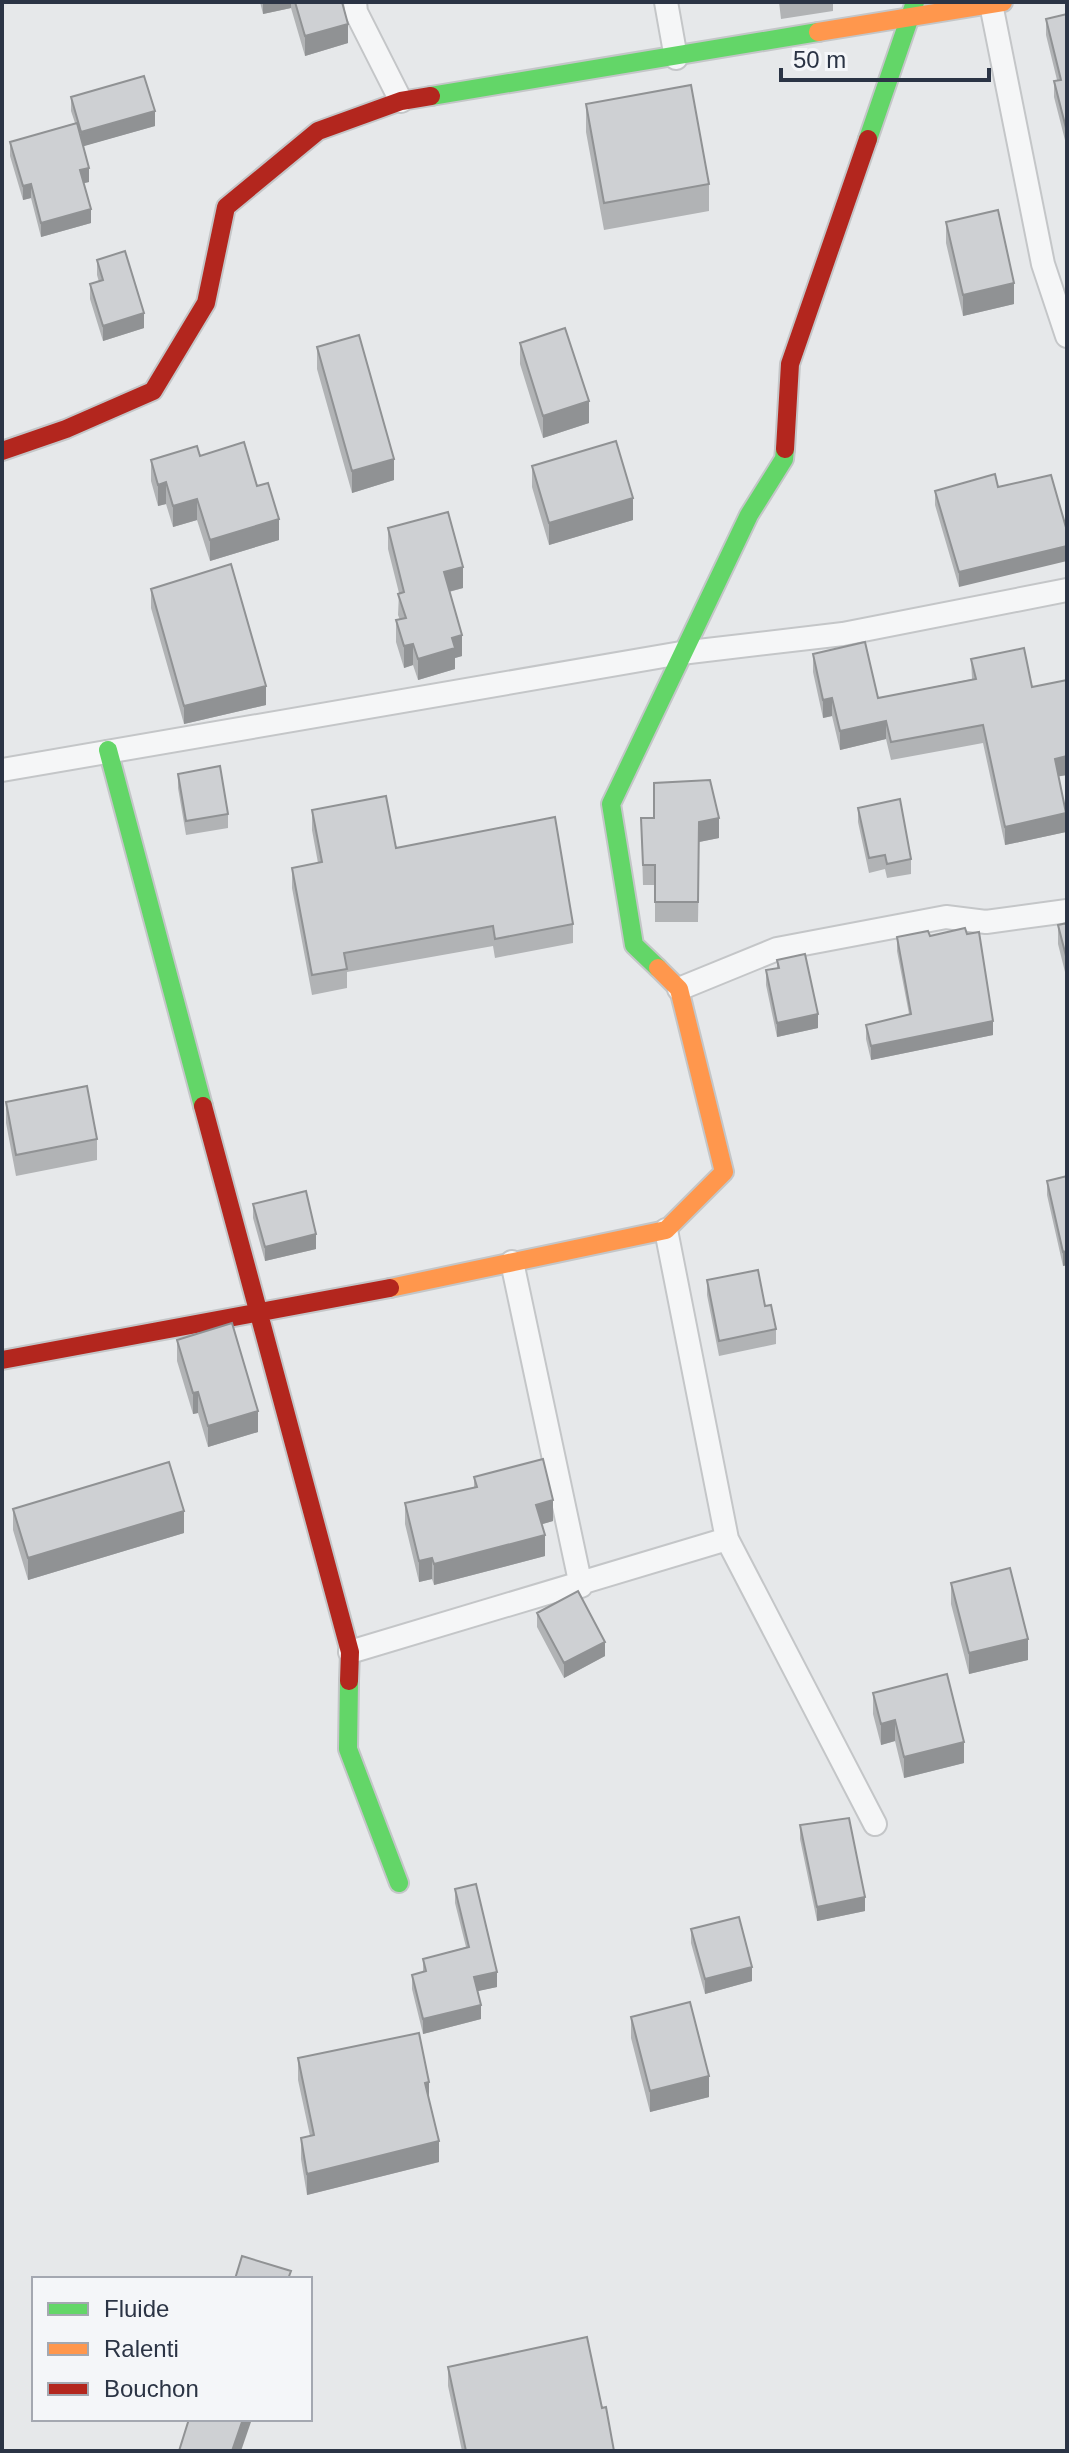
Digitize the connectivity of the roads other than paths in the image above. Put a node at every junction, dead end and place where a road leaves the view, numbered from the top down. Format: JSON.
{"nodes":[{"id":1,"x":355,"y":2,"type":"edge"},
{"id":2,"x":666,"y":2,"type":"edge"},
{"id":3,"x":997,"y":3,"type":"edge"},
{"id":4,"x":911,"y":10,"type":"edge"},
{"id":5,"x":676,"y":58,"type":"junction"},
{"id":6,"x":401,"y":101,"type":"junction"},
{"id":7,"x":1067,"y":336,"type":"edge"},
{"id":8,"x":2,"y":451,"type":"edge"},
{"id":9,"x":1067,"y":590,"type":"edge"},
{"id":10,"x":681,"y":653,"type":"junction"},
{"id":11,"x":108,"y":750,"type":"junction"},
{"id":12,"x":2,"y":770,"type":"edge"},
{"id":13,"x":1067,"y":911,"type":"edge"},
{"id":14,"x":679,"y":989,"type":"junction"},
{"id":15,"x":666,"y":1230,"type":"junction"},
{"id":16,"x":512,"y":1262,"type":"junction"},
{"id":17,"x":258,"y":1315,"type":"junction"},
{"id":18,"x":2,"y":1360,"type":"edge"},
{"id":19,"x":727,"y":1539,"type":"junction"},
{"id":20,"x":581,"y":1586,"type":"junction"},
{"id":21,"x":350,"y":1652,"type":"junction"},
{"id":22,"x":875,"y":1824,"type":"dead end"},
{"id":23,"x":399,"y":1883,"type":"dead end"}],
"edges":[{"from":1,"to":6,"type":"street"},
{"from":2,"to":5,"type":"street"},
{"from":3,"to":4,"type":"street"},
{"from":3,"to":7,"type":"street"},
{"from":4,"to":5,"type":"street"},
{"from":4,"to":10,"type":"street"},
{"from":5,"to":6,"type":"street"},
{"from":6,"to":8,"type":"street"},
{"from":9,"to":10,"type":"street"},
{"from":10,"to":11,"type":"street"},
{"from":10,"to":14,"type":"street"},
{"from":11,"to":12,"type":"street"},
{"from":11,"to":17,"type":"street"},
{"from":13,"to":14,"type":"street"},
{"from":14,"to":15,"type":"street"},
{"from":15,"to":16,"type":"street"},
{"from":15,"to":19,"type":"street"},
{"from":16,"to":17,"type":"street"},
{"from":16,"to":20,"type":"street"},
{"from":17,"to":18,"type":"street"},
{"from":17,"to":21,"type":"street"},
{"from":19,"to":20,"type":"street"},
{"from":19,"to":22,"type":"street"},
{"from":20,"to":21,"type":"street"},
{"from":21,"to":23,"type":"street"}]}
